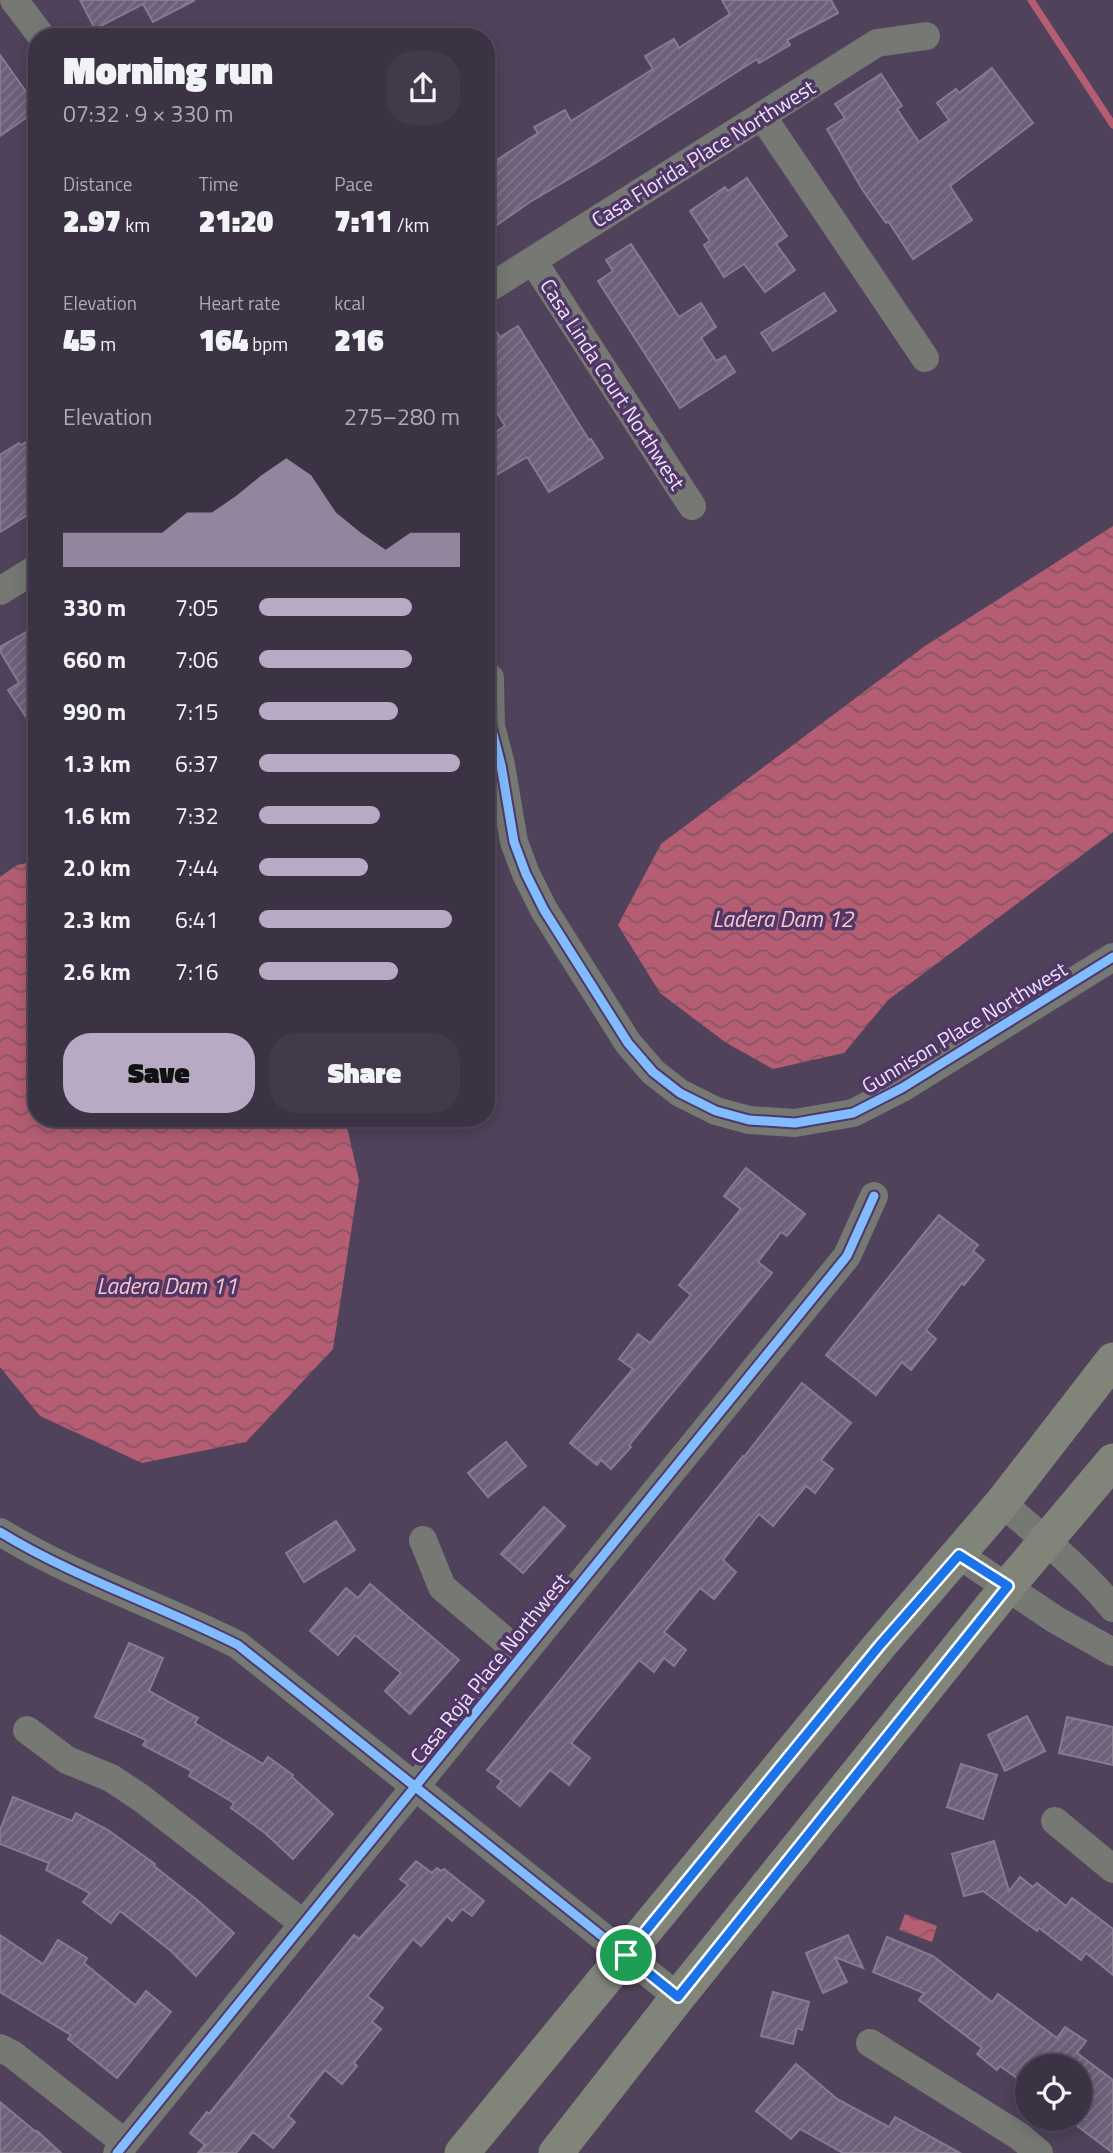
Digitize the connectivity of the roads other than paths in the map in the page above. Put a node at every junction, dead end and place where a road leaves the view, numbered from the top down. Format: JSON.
{"nodes":[{"id":1,"x":14,"y":0,"type":"edge"},
{"id":2,"x":35,"y":28,"type":"edge"},
{"id":3,"x":926,"y":36,"type":"dead end"},
{"id":4,"x":762,"y":116,"type":"junction"},
{"id":5,"x":533,"y":261,"type":"junction"},
{"id":6,"x":495,"y":284,"type":"edge"},
{"id":7,"x":925,"y":358,"type":"dead end"},
{"id":8,"x":692,"y":506,"type":"dead end"},
{"id":9,"x":28,"y":574,"type":"edge"},
{"id":10,"x":0,"y":591,"type":"edge"},
{"id":11,"x":495,"y":742,"type":"edge"},
{"id":12,"x":1113,"y":957,"type":"edge"},
{"id":13,"x":874,"y":1196,"type":"dead end"},
{"id":14,"x":1113,"y":1360,"type":"edge"},
{"id":15,"x":1113,"y":1461,"type":"edge"},
{"id":16,"x":1002,"y":1503,"type":"junction"},
{"id":17,"x":0,"y":1532,"type":"edge"},
{"id":18,"x":423,"y":1540,"type":"dead end"},
{"id":19,"x":1045,"y":1540,"type":"junction"},
{"id":20,"x":959,"y":1555,"type":"junction"},
{"id":21,"x":1008,"y":1586,"type":"junction"},
{"id":22,"x":1113,"y":1608,"type":"edge"},
{"id":23,"x":1113,"y":1652,"type":"edge"},
{"id":24,"x":522,"y":1655,"type":"junction"},
{"id":25,"x":27,"y":1730,"type":"dead end"},
{"id":26,"x":414,"y":1788,"type":"junction"},
{"id":27,"x":1055,"y":1821,"type":"dead end"},
{"id":28,"x":1113,"y":1869,"type":"edge"},
{"id":29,"x":304,"y":1924,"type":"junction"},
{"id":30,"x":626,"y":1955,"type":"junction"},
{"id":31,"x":678,"y":1997,"type":"junction"},
{"id":32,"x":870,"y":2043,"type":"dead end"},
{"id":33,"x":0,"y":2048,"type":"edge"},
{"id":34,"x":121,"y":2148,"type":"edge"},
{"id":35,"x":462,"y":2153,"type":"edge"},
{"id":36,"x":556,"y":2153,"type":"edge"},
{"id":37,"x":1040,"y":2153,"type":"edge"}],
"edges":[{"from":1,"to":2,"type":"street"},
{"from":3,"to":4,"type":"street","name":"Casa Florida Place Northwest"},
{"from":4,"to":5,"type":"street","name":"Casa Florida Place Northwest"},
{"from":4,"to":7,"type":"street"},
{"from":5,"to":6,"type":"street","name":"Casa Florida Place Northwest"},
{"from":5,"to":8,"type":"street","name":"Casa Linda Court Northwest"},
{"from":9,"to":10,"type":"street"},
{"from":11,"to":12,"type":"street","name":"Gunnison Place Northwest"},
{"from":13,"to":24,"type":"street","name":"Casa Roja Place Northwest"},
{"from":14,"to":16,"type":"main road"},
{"from":15,"to":19,"type":"main road"},
{"from":16,"to":19,"type":"street"},
{"from":16,"to":20,"type":"main road"},
{"from":17,"to":26,"type":"street"},
{"from":18,"to":24,"type":"street"},
{"from":19,"to":21,"type":"main road"},
{"from":19,"to":22,"type":"street"},
{"from":20,"to":21,"type":"street"},
{"from":20,"to":30,"type":"main road"},
{"from":21,"to":23,"type":"street"},
{"from":21,"to":31,"type":"main road"},
{"from":24,"to":26,"type":"street","name":"Casa Roja Place Northwest"},
{"from":25,"to":29,"type":"street"},
{"from":26,"to":29,"type":"street","name":"Casa Roja Place Northwest"},
{"from":26,"to":30,"type":"street"},
{"from":27,"to":28,"type":"street"},
{"from":29,"to":34,"type":"street","name":"Casa Roja Place Northwest"},
{"from":30,"to":31,"type":"street"},
{"from":30,"to":35,"type":"main road"},
{"from":31,"to":36,"type":"main road"},
{"from":32,"to":37,"type":"street"},
{"from":33,"to":34,"type":"street"}]}
